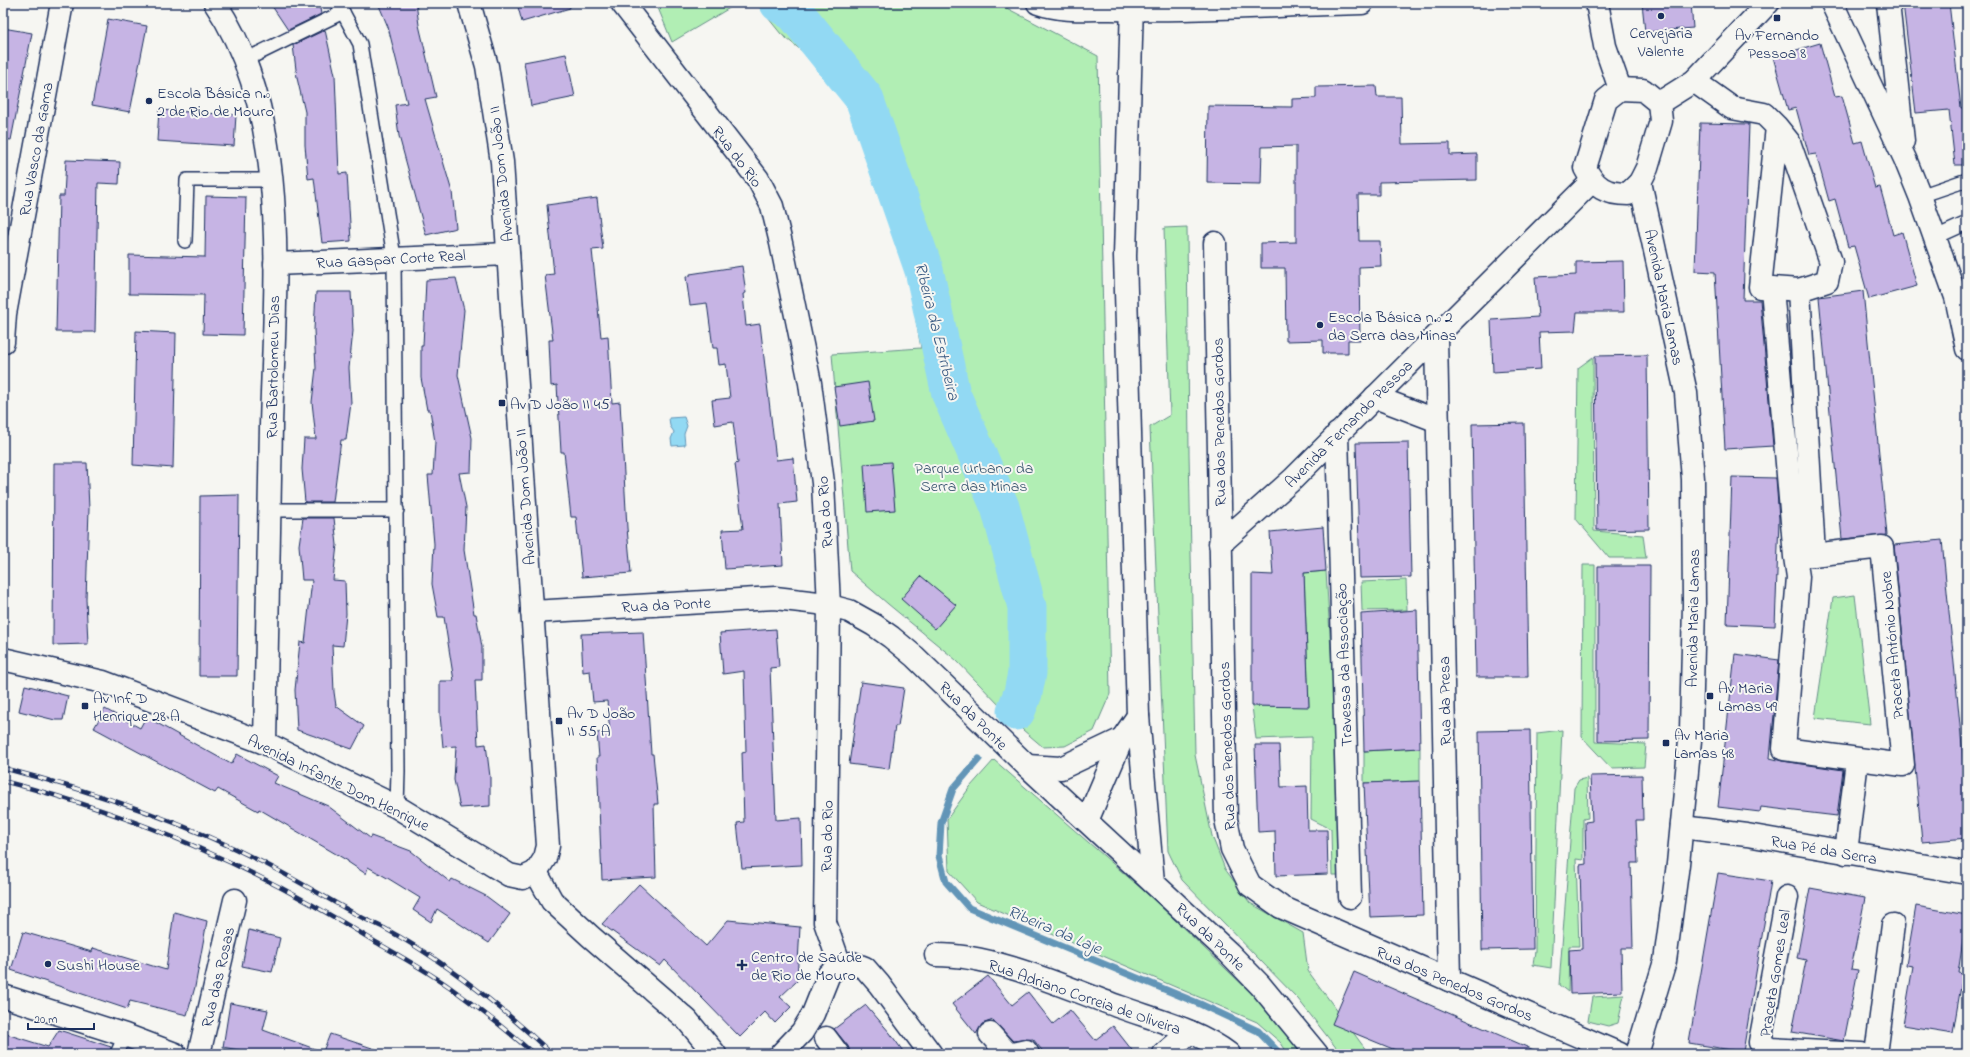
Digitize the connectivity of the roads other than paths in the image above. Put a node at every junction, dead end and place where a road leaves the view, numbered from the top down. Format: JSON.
{"nodes":[{"id":1,"x":62,"y":3,"type":"edge"},
{"id":2,"x":216,"y":3,"type":"edge"},
{"id":3,"x":469,"y":3,"type":"edge"},
{"id":4,"x":622,"y":3,"type":"edge"},
{"id":5,"x":1038,"y":3,"type":"edge"},
{"id":6,"x":1362,"y":3,"type":"edge"},
{"id":7,"x":1597,"y":3,"type":"edge"},
{"id":8,"x":1768,"y":3,"type":"edge"},
{"id":9,"x":1832,"y":3,"type":"edge"},
{"id":10,"x":1888,"y":3,"type":"edge"},
{"id":11,"x":1132,"y":6,"type":"edge"},
{"id":12,"x":341,"y":8,"type":"edge"},
{"id":13,"x":245,"y":60,"type":"junction"},
{"id":14,"x":1694,"y":81,"type":"junction"},
{"id":15,"x":1620,"y":89,"type":"junction"},
{"id":16,"x":1659,"y":103,"type":"junction"},
{"id":17,"x":1777,"y":127,"type":"junction"},
{"id":18,"x":1905,"y":159,"type":"junction"},
{"id":19,"x":273,"y":180,"type":"junction"},
{"id":20,"x":1967,"y":180,"type":"edge"},
{"id":21,"x":1592,"y":181,"type":"junction"},
{"id":22,"x":1640,"y":182,"type":"junction"},
{"id":23,"x":1920,"y":196,"type":"junction"},
{"id":24,"x":1967,"y":223,"type":"edge"},
{"id":25,"x":11,"y":231,"type":"edge"},
{"id":26,"x":1936,"y":237,"type":"junction"},
{"id":27,"x":185,"y":241,"type":"dead end"},
{"id":28,"x":1215,"y":243,"type":"dead end"},
{"id":29,"x":508,"y":254,"type":"junction"},
{"id":30,"x":394,"y":258,"type":"junction"},
{"id":31,"x":275,"y":264,"type":"junction"},
{"id":32,"x":1772,"y":288,"type":"junction"},
{"id":33,"x":1799,"y":290,"type":"junction"},
{"id":34,"x":4,"y":312,"type":"edge"},
{"id":35,"x":1436,"y":337,"type":"junction"},
{"id":36,"x":3,"y":342,"type":"edge"},
{"id":37,"x":1967,"y":349,"type":"edge"},
{"id":38,"x":1375,"y":397,"type":"junction"},
{"id":39,"x":1438,"y":421,"type":"junction"},
{"id":40,"x":1337,"y":434,"type":"junction"},
{"id":41,"x":271,"y":510,"type":"junction"},
{"id":42,"x":396,"y":510,"type":"junction"},
{"id":43,"x":1220,"y":544,"type":"junction"},
{"id":44,"x":1804,"y":556,"type":"junction"},
{"id":45,"x":829,"y":605,"type":"junction"},
{"id":46,"x":532,"y":612,"type":"junction"},
{"id":47,"x":3,"y":659,"type":"edge"},
{"id":48,"x":1138,"y":716,"type":"junction"},
{"id":49,"x":1122,"y":739,"type":"junction"},
{"id":50,"x":265,"y":743,"type":"junction"},
{"id":51,"x":1857,"y":760,"type":"junction"},
{"id":52,"x":1026,"y":766,"type":"junction"},
{"id":53,"x":397,"y":807,"type":"junction"},
{"id":54,"x":1086,"y":821,"type":"junction"},
{"id":55,"x":1682,"y":827,"type":"junction"},
{"id":56,"x":1846,"y":852,"type":"junction"},
{"id":57,"x":536,"y":872,"type":"junction"},
{"id":58,"x":1967,"y":873,"type":"edge"},
{"id":59,"x":1153,"y":882,"type":"junction"},
{"id":60,"x":1350,"y":897,"type":"dead end"},
{"id":61,"x":1786,"y":898,"type":"dead end"},
{"id":62,"x":235,"y":900,"type":"dead end"},
{"id":63,"x":1893,"y":925,"type":"dead end"},
{"id":64,"x":936,"y":956,"type":"dead end"},
{"id":65,"x":840,"y":965,"type":"junction"},
{"id":66,"x":1449,"y":980,"type":"junction"},
{"id":67,"x":3,"y":996,"type":"edge"},
{"id":68,"x":1190,"y":1032,"type":"junction"},
{"id":69,"x":990,"y":1034,"type":"dead end"},
{"id":70,"x":121,"y":1045,"type":"edge"},
{"id":71,"x":175,"y":1054,"type":"edge"},
{"id":72,"x":199,"y":1054,"type":"edge"},
{"id":73,"x":714,"y":1054,"type":"edge"},
{"id":74,"x":782,"y":1054,"type":"edge"},
{"id":75,"x":931,"y":1054,"type":"edge"},
{"id":76,"x":1008,"y":1054,"type":"edge"},
{"id":77,"x":1012,"y":1054,"type":"edge"},
{"id":78,"x":1028,"y":1054,"type":"edge"},
{"id":79,"x":1164,"y":1054,"type":"edge"},
{"id":80,"x":1229,"y":1054,"type":"edge"},
{"id":81,"x":1317,"y":1054,"type":"edge"},
{"id":82,"x":1620,"y":1054,"type":"edge"},
{"id":83,"x":1637,"y":1054,"type":"edge"},
{"id":84,"x":1861,"y":1054,"type":"edge"},
{"id":85,"x":1876,"y":1054,"type":"edge"}],
"edges":[{"from":1,"to":25,"type":"street","name":"Rua Vasco da Gama"},
{"from":2,"to":13,"type":"street","name":"Rua Bartolomeu Dias"},
{"from":3,"to":29,"type":"street","name":"Avenida Dom João II"},
{"from":4,"to":45,"type":"street","name":"Rua do Rio"},
{"from":5,"to":11,"type":"street"},
{"from":6,"to":11,"type":"street"},
{"from":7,"to":15,"type":"street"},
{"from":8,"to":14,"type":"street"},
{"from":9,"to":18,"type":"street"},
{"from":10,"to":18,"type":"street"},
{"from":11,"to":48,"type":"street"},
{"from":12,"to":13,"type":"lane"},
{"from":12,"to":30,"type":"lane"},
{"from":13,"to":19,"type":"street","name":"Rua Bartolomeu Dias"},
{"from":14,"to":16,"type":"street"},
{"from":14,"to":17,"type":"street"},
{"from":15,"to":16,"type":"street"},
{"from":15,"to":21,"type":"street"},
{"from":16,"to":22,"type":"street"},
{"from":17,"to":32,"type":"street"},
{"from":17,"to":33,"type":"street"},
{"from":18,"to":23,"type":"street"},
{"from":19,"to":27,"type":"lane"},
{"from":19,"to":31,"type":"street","name":"Rua Bartolomeu Dias"},
{"from":20,"to":23,"type":"lane"},
{"from":21,"to":22,"type":"street"},
{"from":21,"to":35,"type":"street","name":"Avenida Fernando Pessoa"},
{"from":22,"to":55,"type":"street","name":"Avenida Maria Lamas"},
{"from":23,"to":26,"type":"street"},
{"from":24,"to":26,"type":"lane"},
{"from":25,"to":34,"type":"street","name":"Rua Vasco da Gama"},
{"from":26,"to":37,"type":"street"},
{"from":28,"to":43,"type":"street","name":"Rua dos Penedos Gordos"},
{"from":29,"to":30,"type":"street","name":"Rua Gaspar Corte Real"},
{"from":29,"to":46,"type":"street","name":"Avenida Dom João II"},
{"from":30,"to":31,"type":"street","name":"Rua Gaspar Corte Real"},
{"from":30,"to":42,"type":"lane"},
{"from":31,"to":41,"type":"street","name":"Rua Bartolomeu Dias"},
{"from":32,"to":33,"type":"street"},
{"from":32,"to":44,"type":"street","name":"Praceta António Nobre"},
{"from":33,"to":44,"type":"street","name":"Praceta António Nobre"},
{"from":34,"to":36,"type":"street","name":"Rua Vasco da Gama"},
{"from":35,"to":38,"type":"street","name":"Avenida Fernando Pessoa"},
{"from":35,"to":39,"type":"street","name":"Rua da Presa"},
{"from":38,"to":39,"type":"street"},
{"from":38,"to":40,"type":"street","name":"Avenida Fernando Pessoa"},
{"from":39,"to":66,"type":"street","name":"Rua da Presa"},
{"from":40,"to":43,"type":"street","name":"Avenida Fernando Pessoa"},
{"from":40,"to":60,"type":"street","name":"Travessa da Associação"},
{"from":41,"to":42,"type":"lane"},
{"from":41,"to":50,"type":"street","name":"Rua Bartolomeu Dias"},
{"from":42,"to":53,"type":"lane"},
{"from":43,"to":66,"type":"street","name":"Rua dos Penedos Gordos"},
{"from":44,"to":51,"type":"street","name":"Praceta António Nobre"},
{"from":44,"to":51,"type":"street","name":"Praceta António Nobre"},
{"from":45,"to":46,"type":"street","name":"Rua da Ponte"},
{"from":45,"to":52,"type":"street","name":"Rua da Ponte"},
{"from":45,"to":65,"type":"street","name":"Rua do Rio"},
{"from":46,"to":57,"type":"street","name":"Avenida Dom João II"},
{"from":47,"to":50,"type":"street","name":"Avenida Infante Dom Henrique"},
{"from":48,"to":49,"type":"street"},
{"from":48,"to":59,"type":"street"},
{"from":49,"to":52,"type":"street"},
{"from":49,"to":54,"type":"street"},
{"from":50,"to":53,"type":"street","name":"Avenida Infante Dom Henrique"},
{"from":51,"to":56,"type":"street"},
{"from":52,"to":54,"type":"street","name":"Rua da Ponte"},
{"from":53,"to":57,"type":"street","name":"Avenida Infante Dom Henrique"},
{"from":54,"to":59,"type":"street","name":"Rua da Ponte"},
{"from":55,"to":56,"type":"street","name":"Rua Pé da Serra"},
{"from":55,"to":83,"type":"street","name":"Avenida Maria Lamas"},
{"from":56,"to":58,"type":"street","name":"Rua Pé da Serra"},
{"from":57,"to":73,"type":"street"},
{"from":59,"to":81,"type":"street","name":"Rua da Ponte"},
{"from":61,"to":84,"type":"street","name":"Praceta Gomes Leal"},
{"from":62,"to":72,"type":"street","name":"Rua das Rosas"},
{"from":63,"to":85,"type":"street"},
{"from":64,"to":68,"type":"street","name":"Rua Adriano Correia de Oliveira"},
{"from":65,"to":74,"type":"street"},
{"from":65,"to":75,"type":"street"},
{"from":66,"to":82,"type":"street","name":"Rua dos Penedos Gordos"},
{"from":67,"to":70,"type":"street"},
{"from":68,"to":79,"type":"street"},
{"from":68,"to":80,"type":"street","name":"Rua Adriano Correia de Oliveira"},
{"from":69,"to":76,"type":"street"},
{"from":70,"to":71,"type":"street"},
{"from":77,"to":78,"type":"street"}]}
